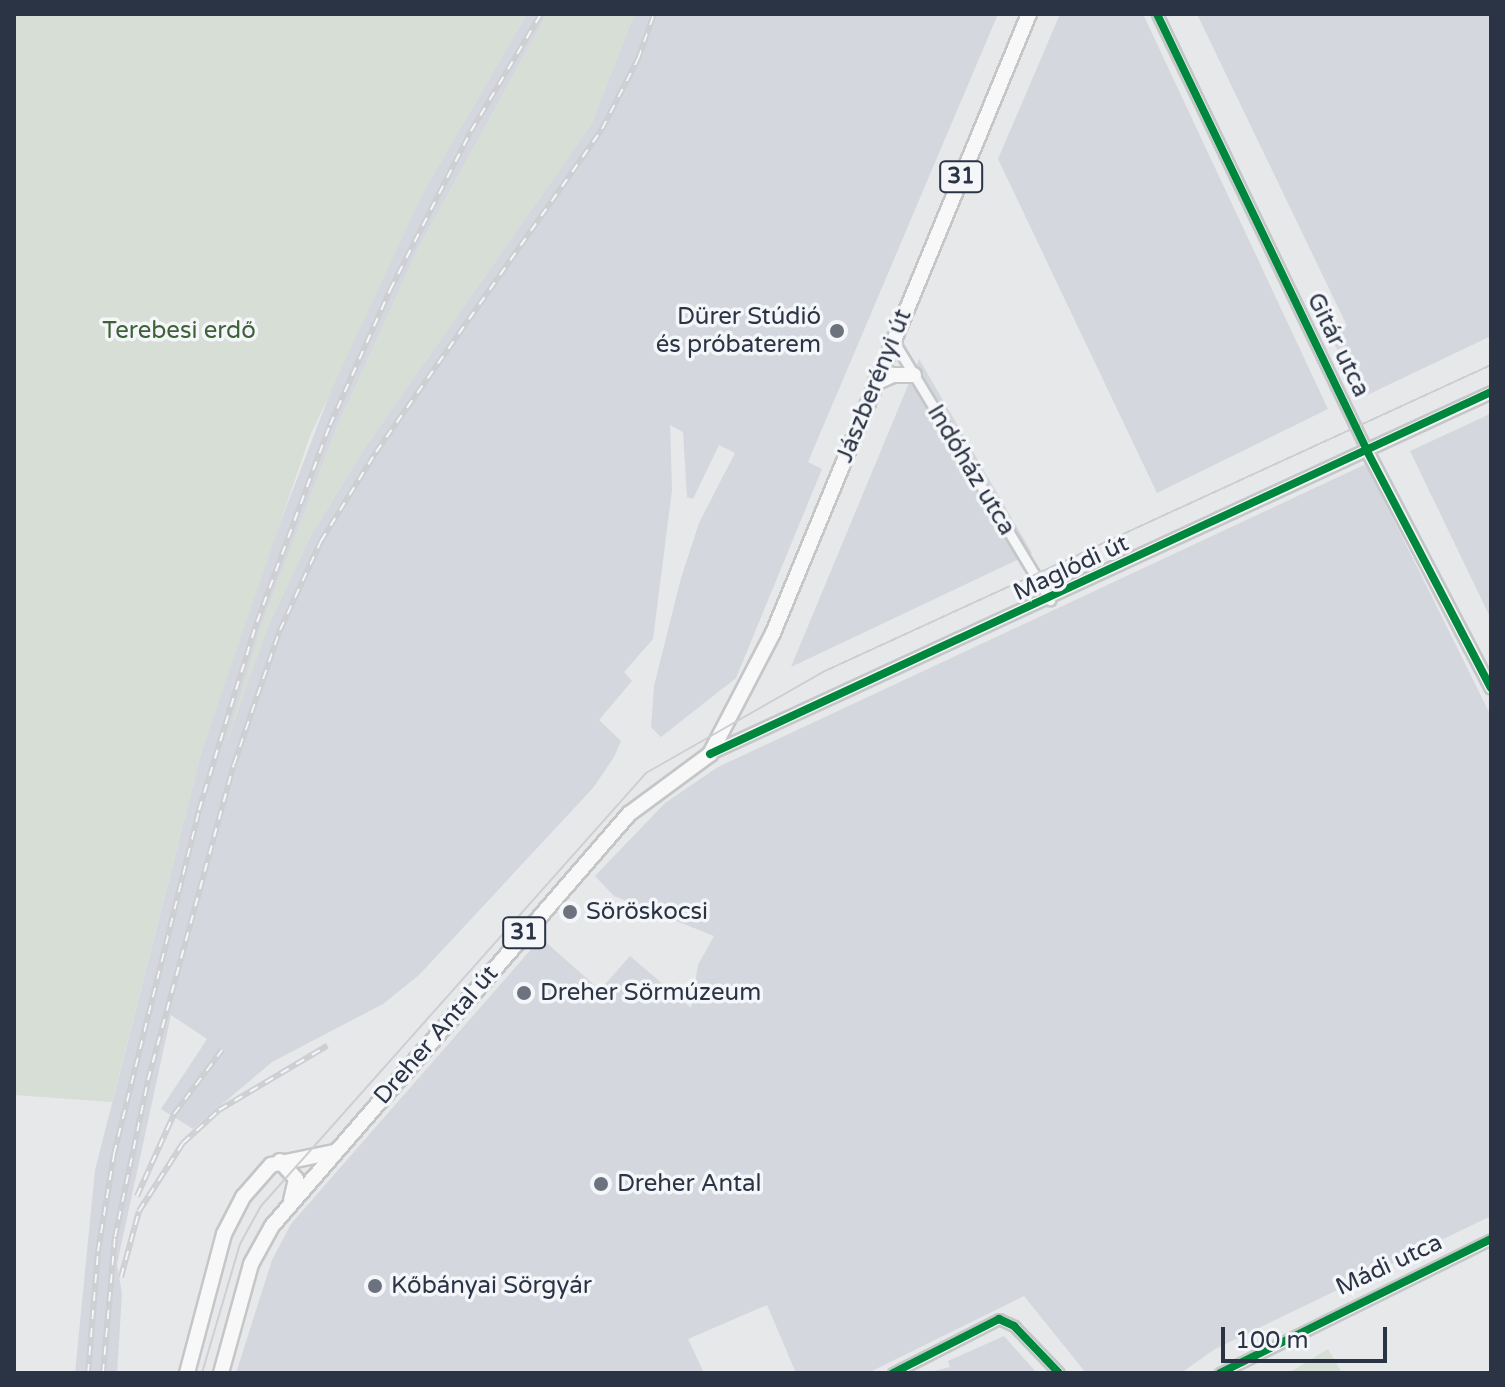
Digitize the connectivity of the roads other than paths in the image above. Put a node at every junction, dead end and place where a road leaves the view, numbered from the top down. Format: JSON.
{"nodes":[{"id":1,"x":1029,"y":14,"type":"edge"},
{"id":2,"x":1157,"y":14,"type":"edge"},
{"id":3,"x":893,"y":340,"type":"junction"},
{"id":4,"x":914,"y":375,"type":"junction"},
{"id":5,"x":875,"y":383,"type":"junction"},
{"id":6,"x":1491,"y":392,"type":"edge"},
{"id":7,"x":1367,"y":451,"type":"junction"},
{"id":8,"x":1050,"y":600,"type":"junction"},
{"id":9,"x":1491,"y":688,"type":"edge"},
{"id":10,"x":710,"y":754,"type":"junction"},
{"id":11,"x":335,"y":1151,"type":"junction"},
{"id":12,"x":280,"y":1161,"type":"junction"},
{"id":13,"x":289,"y":1204,"type":"junction"},
{"id":14,"x":1491,"y":1239,"type":"edge"},
{"id":15,"x":187,"y":1373,"type":"edge"},
{"id":16,"x":221,"y":1373,"type":"edge"},
{"id":17,"x":893,"y":1373,"type":"edge"},
{"id":18,"x":1059,"y":1373,"type":"edge"},
{"id":19,"x":1222,"y":1373,"type":"edge"}],
"edges":[{"from":1,"to":3,"type":"main road","name":"Jászberényi út","number":"31"},
{"from":2,"to":7,"type":"street","name":"Gitár utca"},
{"from":3,"to":4,"type":"street","name":"Indóház utca"},
{"from":3,"to":5,"type":"main road","name":"Jászberényi út","number":"31"},
{"from":4,"to":5,"type":"main road"},
{"from":4,"to":8,"type":"street","name":"Indóház utca"},
{"from":5,"to":10,"type":"main road","name":"Jászberényi út","number":"31"},
{"from":6,"to":7,"type":"street","name":"Maglódi út"},
{"from":7,"to":8,"type":"street","name":"Maglódi út"},
{"from":7,"to":9,"type":"street","name":"Gitár utca"},
{"from":8,"to":10,"type":"street","name":"Maglódi út"},
{"from":10,"to":11,"type":"main road","name":"Dreher Antal út","number":"31"},
{"from":11,"to":12,"type":"main road"},
{"from":11,"to":13,"type":"main road","name":"Dreher Antal út","number":"31"},
{"from":12,"to":13,"type":"main road"},
{"from":12,"to":15,"type":"main road"},
{"from":13,"to":16,"type":"main road","name":"Dreher Antal út","number":"31"},
{"from":14,"to":19,"type":"street","name":"Mádi utca"},
{"from":17,"to":18,"type":"street"}]}
